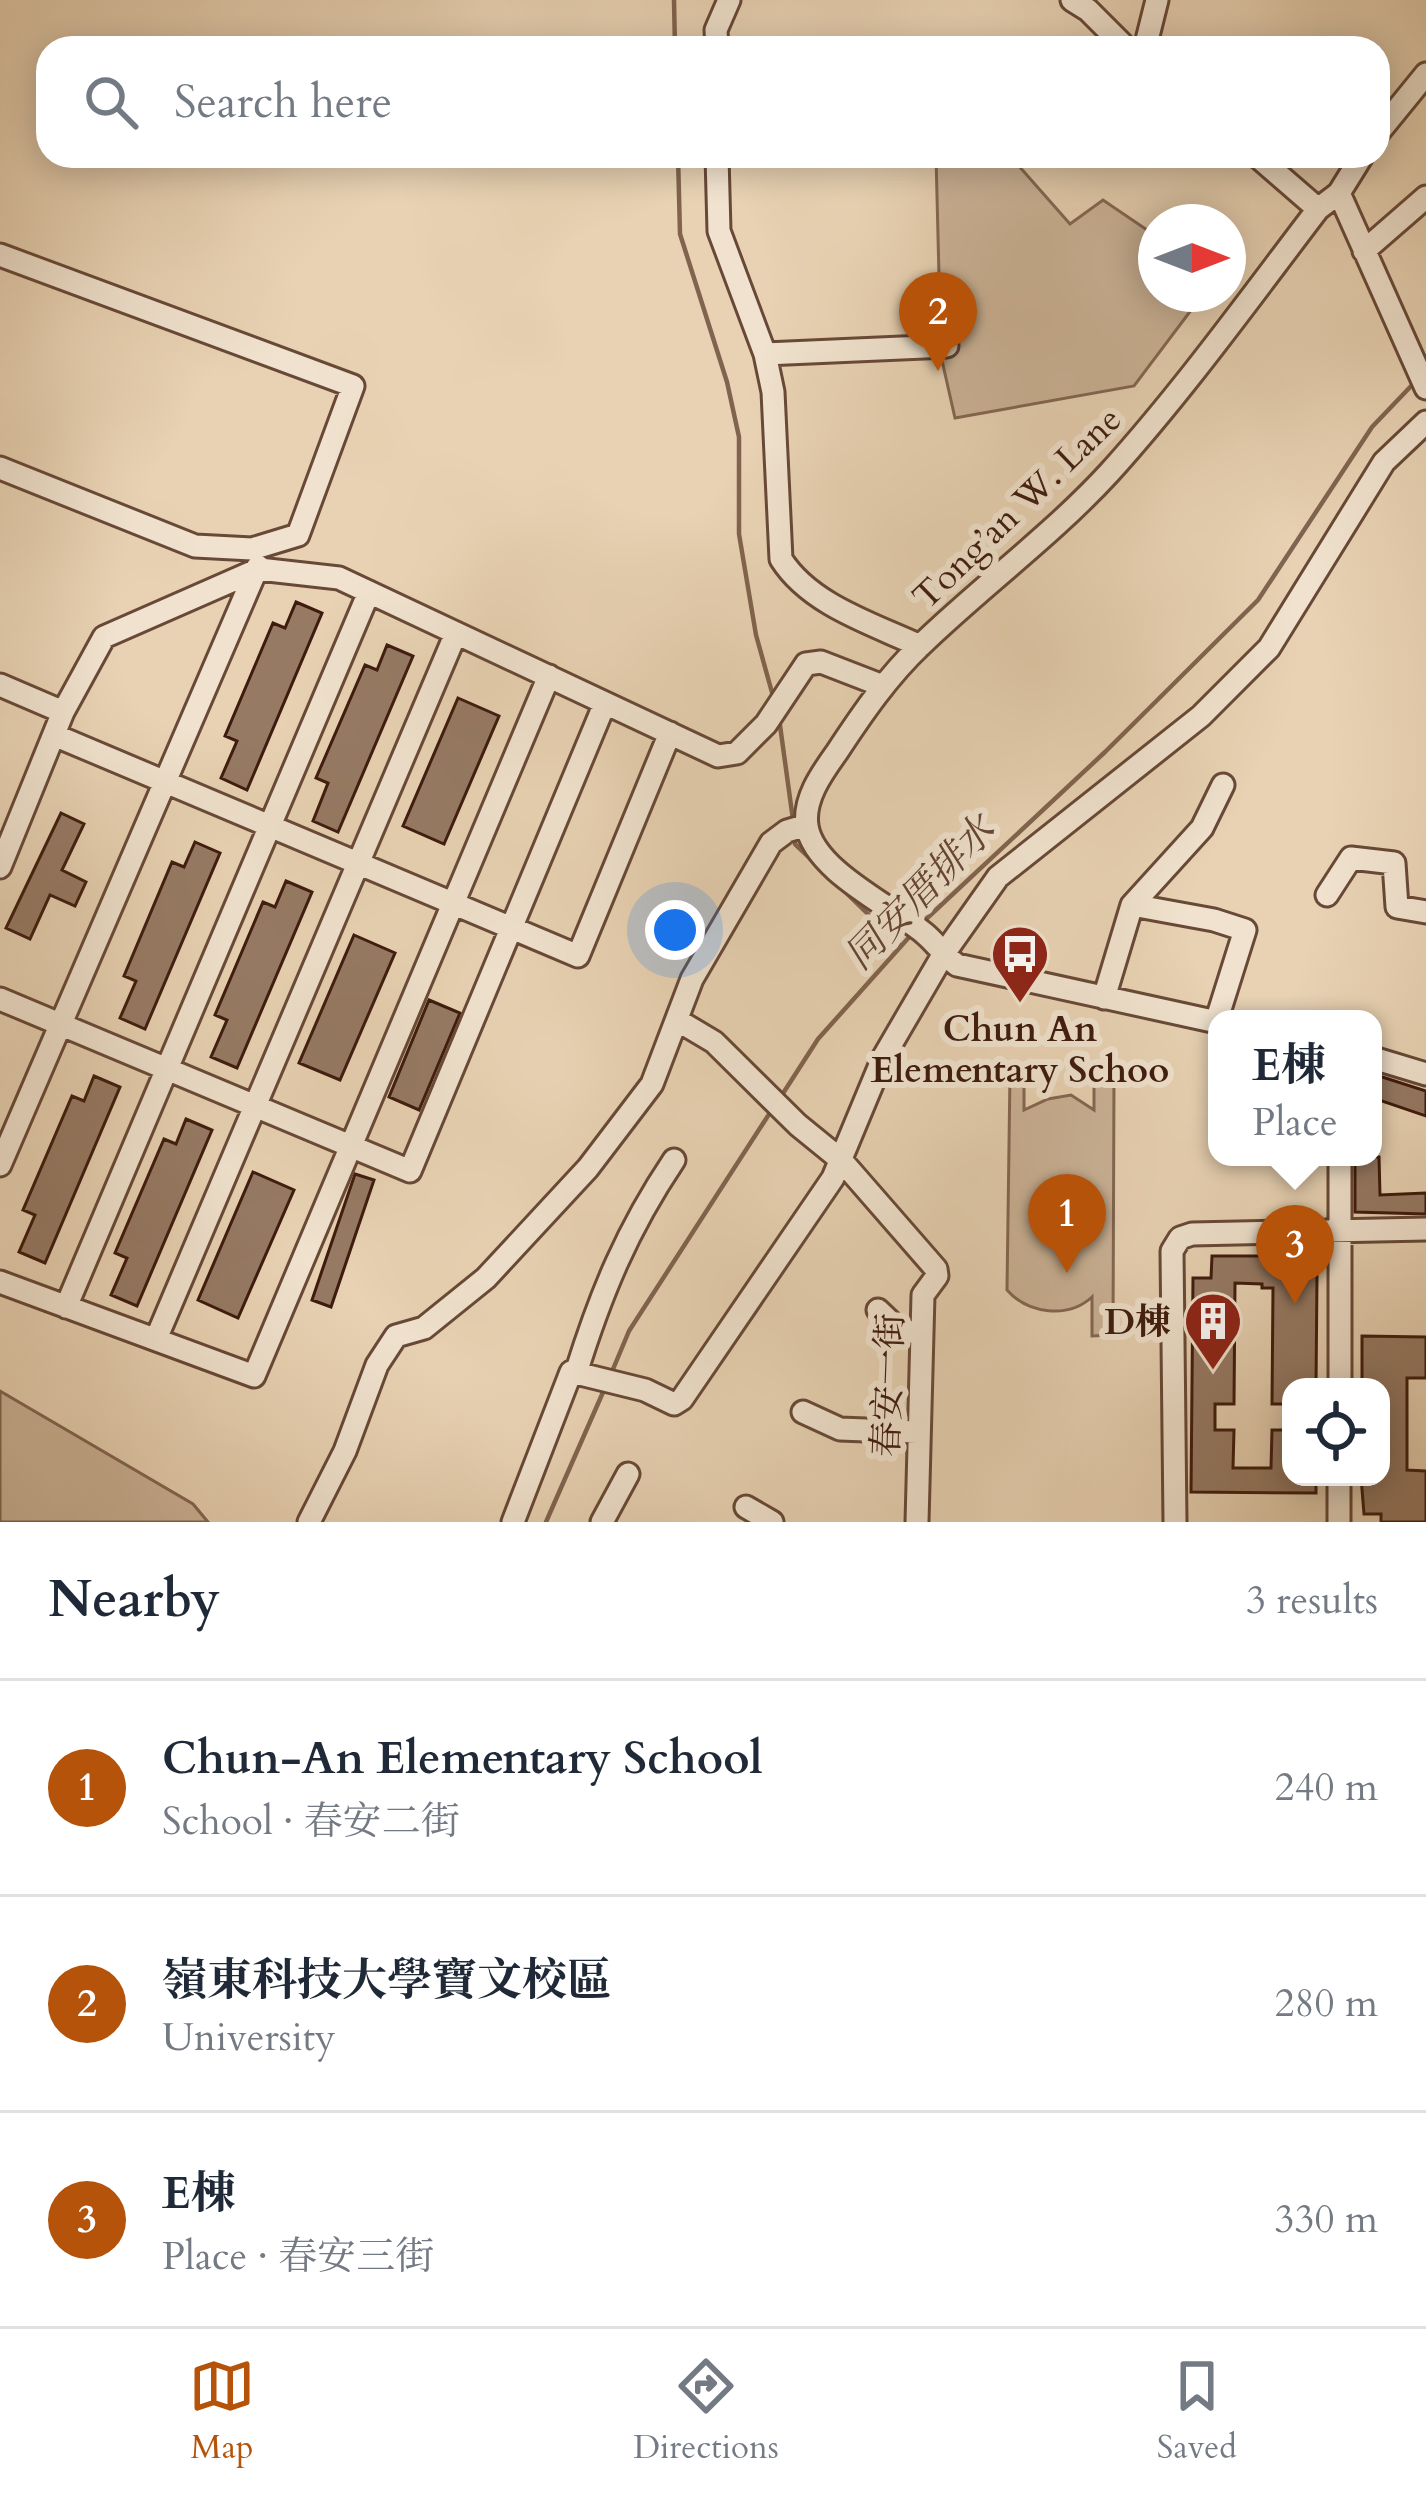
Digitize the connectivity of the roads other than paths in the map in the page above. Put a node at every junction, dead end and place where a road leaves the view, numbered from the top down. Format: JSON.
{"nodes":[{"id":1,"x":729,"y":0,"type":"edge"},
{"id":2,"x":1072,"y":0,"type":"edge"},
{"id":3,"x":1157,"y":0,"type":"edge"},
{"id":4,"x":716,"y":36,"type":"edge"},
{"id":5,"x":1114,"y":36,"type":"edge"},
{"id":6,"x":1148,"y":36,"type":"edge"},
{"id":7,"x":1426,"y":74,"type":"edge"},
{"id":8,"x":1390,"y":106,"type":"edge"},
{"id":9,"x":717,"y":168,"type":"edge"},
{"id":10,"x":1271,"y":168,"type":"edge"},
{"id":11,"x":1355,"y":168,"type":"edge"},
{"id":12,"x":1339,"y":193,"type":"junction"},
{"id":13,"x":1426,"y":197,"type":"edge"},
{"id":14,"x":1318,"y":209,"type":"junction"},
{"id":15,"x":1364,"y":251,"type":"junction"},
{"id":16,"x":0,"y":256,"type":"edge"},
{"id":17,"x":947,"y":346,"type":"dead end"},
{"id":18,"x":765,"y":353,"type":"junction"},
{"id":19,"x":1426,"y":388,"type":"edge"},
{"id":20,"x":1426,"y":422,"type":"edge"},
{"id":21,"x":0,"y":468,"type":"edge"},
{"id":22,"x":255,"y":559,"type":"junction"},
{"id":23,"x":369,"y":592,"type":"junction"},
{"id":24,"x":456,"y":633,"type":"junction"},
{"id":25,"x":920,"y":646,"type":"junction"},
{"id":26,"x":549,"y":676,"type":"junction"},
{"id":27,"x":0,"y":685,"type":"edge"},
{"id":28,"x":883,"y":686,"type":"junction"},
{"id":29,"x":605,"y":703,"type":"junction"},
{"id":30,"x":63,"y":712,"type":"junction"},
{"id":31,"x":670,"y":733,"type":"junction"},
{"id":32,"x":54,"y":735,"type":"junction"},
{"id":33,"x":165,"y":782,"type":"junction"},
{"id":34,"x":1223,"y":785,"type":"dead end"},
{"id":35,"x":268,"y":825,"type":"junction"},
{"id":36,"x":807,"y":825,"type":"junction"},
{"id":37,"x":2,"y":858,"type":"edge"},
{"id":38,"x":358,"y":863,"type":"junction"},
{"id":39,"x":1327,"y":895,"type":"dead end"},
{"id":40,"x":453,"y":903,"type":"junction"},
{"id":41,"x":1132,"y":905,"type":"junction"},
{"id":42,"x":1426,"y":912,"type":"edge"},
{"id":43,"x":512,"y":928,"type":"junction"},
{"id":44,"x":943,"y":955,"type":"junction"},
{"id":45,"x":1104,"y":998,"type":"junction"},
{"id":46,"x":0,"y":999,"type":"edge"},
{"id":47,"x":1221,"y":1010,"type":"edge"},
{"id":48,"x":677,"y":1020,"type":"junction"},
{"id":49,"x":1208,"y":1020,"type":"edge"},
{"id":50,"x":62,"y":1025,"type":"junction"},
{"id":51,"x":1382,"y":1061,"type":"edge"},
{"id":52,"x":168,"y":1069,"type":"junction"},
{"id":53,"x":1426,"y":1074,"type":"edge"},
{"id":54,"x":255,"y":1106,"type":"junction"},
{"id":55,"x":351,"y":1146,"type":"junction"},
{"id":56,"x":674,"y":1160,"type":"dead end"},
{"id":57,"x":0,"y":1165,"type":"edge"},
{"id":58,"x":844,"y":1165,"type":"junction"},
{"id":59,"x":1340,"y":1166,"type":"edge"},
{"id":60,"x":1426,"y":1229,"type":"edge"},
{"id":61,"x":1340,"y":1232,"type":"junction"},
{"id":62,"x":0,"y":1282,"type":"edge"},
{"id":63,"x":66,"y":1306,"type":"junction"},
{"id":64,"x":878,"y":1310,"type":"dead end"},
{"id":65,"x":920,"y":1334,"type":"junction"},
{"id":66,"x":156,"y":1340,"type":"junction"},
{"id":67,"x":580,"y":1373,"type":"junction"},
{"id":68,"x":1340,"y":1378,"type":"edge"},
{"id":69,"x":803,"y":1412,"type":"dead end"},
{"id":70,"x":916,"y":1432,"type":"junction"},
{"id":71,"x":628,"y":1474,"type":"dead end"},
{"id":72,"x":1340,"y":1486,"type":"edge"},
{"id":73,"x":746,"y":1507,"type":"dead end"},
{"id":74,"x":309,"y":1522,"type":"edge"},
{"id":75,"x":513,"y":1522,"type":"edge"},
{"id":76,"x":602,"y":1522,"type":"edge"},
{"id":77,"x":772,"y":1522,"type":"edge"},
{"id":78,"x":917,"y":1522,"type":"edge"},
{"id":79,"x":1174,"y":1522,"type":"edge"},
{"id":80,"x":1339,"y":1522,"type":"edge"}],
"edges":[{"from":1,"to":4,"type":"street"},
{"from":2,"to":5,"type":"street"},
{"from":3,"to":6,"type":"street"},
{"from":7,"to":8,"type":"street"},
{"from":9,"to":18,"type":"street"},
{"from":10,"to":14,"type":"street"},
{"from":11,"to":12,"type":"street"},
{"from":12,"to":14,"type":"street","name":"Tong’an W. Lane"},
{"from":12,"to":15,"type":"street"},
{"from":13,"to":15,"type":"street"},
{"from":14,"to":25,"type":"street","name":"Tong’an W. Lane"},
{"from":15,"to":19,"type":"street"},
{"from":16,"to":22,"type":"street"},
{"from":17,"to":18,"type":"street"},
{"from":18,"to":25,"type":"street"},
{"from":20,"to":44,"type":"street"},
{"from":21,"to":22,"type":"street"},
{"from":22,"to":23,"type":"street"},
{"from":22,"to":30,"type":"street"},
{"from":22,"to":33,"type":"street"},
{"from":23,"to":24,"type":"street"},
{"from":23,"to":35,"type":"street"},
{"from":24,"to":26,"type":"street"},
{"from":24,"to":38,"type":"street"},
{"from":25,"to":28,"type":"street","name":"Tong’an W. Lane"},
{"from":26,"to":29,"type":"street"},
{"from":26,"to":40,"type":"street"},
{"from":27,"to":30,"type":"street"},
{"from":28,"to":31,"type":"street"},
{"from":28,"to":36,"type":"street","name":"Tong’an W. Lane"},
{"from":29,"to":31,"type":"street"},
{"from":29,"to":43,"type":"street"},
{"from":30,"to":32,"type":"street"},
{"from":31,"to":43,"type":"street"},
{"from":32,"to":33,"type":"street"},
{"from":32,"to":37,"type":"street"},
{"from":33,"to":35,"type":"street"},
{"from":33,"to":50,"type":"street"},
{"from":34,"to":41,"type":"street"},
{"from":35,"to":38,"type":"street"},
{"from":35,"to":52,"type":"street"},
{"from":36,"to":44,"type":"street"},
{"from":36,"to":48,"type":"street"},
{"from":38,"to":40,"type":"street"},
{"from":38,"to":54,"type":"street"},
{"from":39,"to":42,"type":"street"},
{"from":40,"to":43,"type":"street"},
{"from":40,"to":55,"type":"street"},
{"from":41,"to":45,"type":"street"},
{"from":41,"to":47,"type":"street"},
{"from":43,"to":55,"type":"street"},
{"from":44,"to":45,"type":"street"},
{"from":44,"to":58,"type":"street"},
{"from":45,"to":49,"type":"street"},
{"from":46,"to":50,"type":"street"},
{"from":48,"to":58,"type":"street"},
{"from":48,"to":74,"type":"street"},
{"from":50,"to":52,"type":"street"},
{"from":50,"to":57,"type":"street"},
{"from":51,"to":53,"type":"street"},
{"from":52,"to":54,"type":"street"},
{"from":52,"to":63,"type":"street"},
{"from":54,"to":55,"type":"street"},
{"from":54,"to":66,"type":"street"},
{"from":55,"to":66,"type":"street"},
{"from":56,"to":67,"type":"street"},
{"from":58,"to":65,"type":"street","name":"春安一街"},
{"from":58,"to":67,"type":"street"},
{"from":59,"to":61,"type":"street"},
{"from":60,"to":61,"type":"street"},
{"from":61,"to":68,"type":"street"},
{"from":61,"to":79,"type":"street"},
{"from":62,"to":63,"type":"street"},
{"from":63,"to":66,"type":"street"},
{"from":64,"to":65,"type":"street"},
{"from":65,"to":70,"type":"street","name":"春安一街"},
{"from":67,"to":75,"type":"street"},
{"from":69,"to":70,"type":"street"},
{"from":70,"to":78,"type":"street","name":"春安一街"},
{"from":71,"to":76,"type":"street"},
{"from":72,"to":80,"type":"street"},
{"from":73,"to":77,"type":"street"}]}
